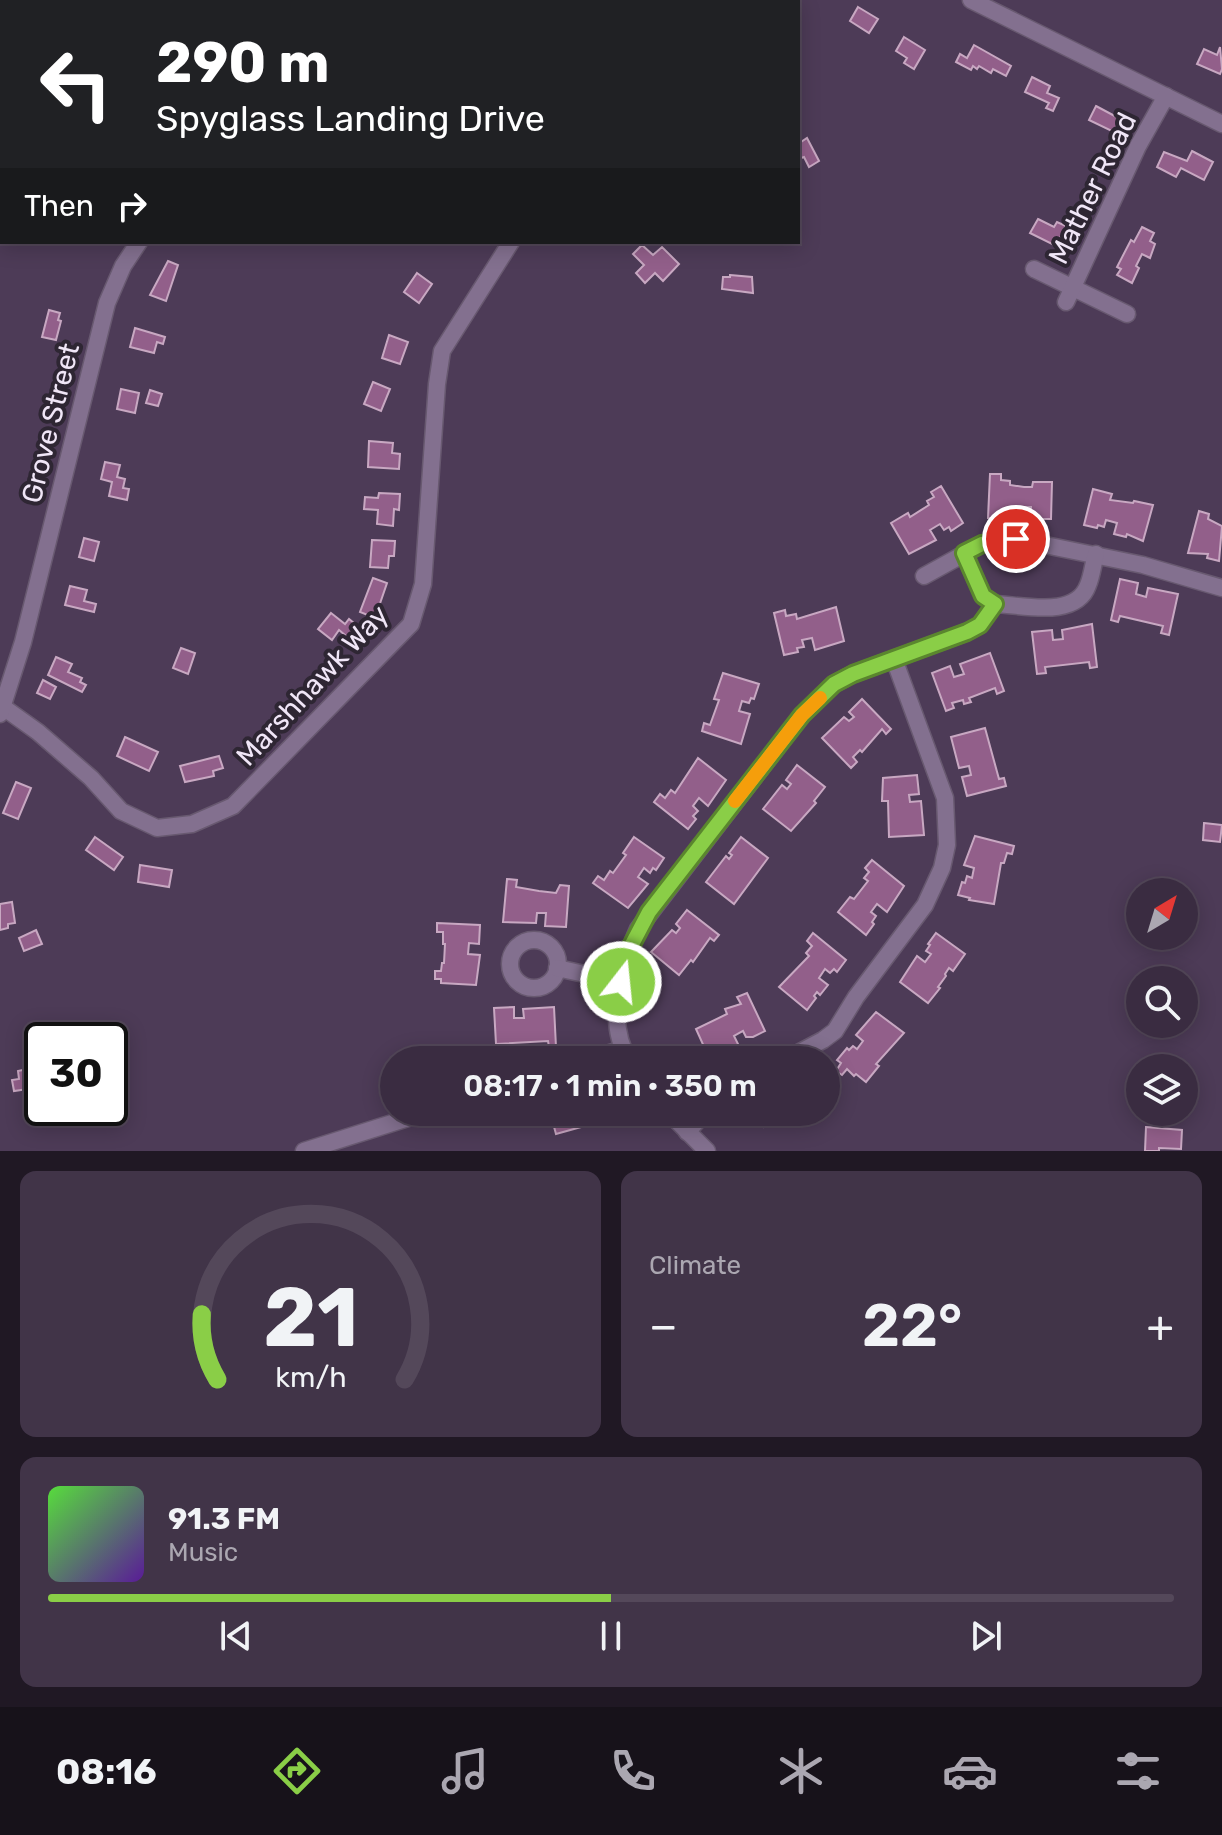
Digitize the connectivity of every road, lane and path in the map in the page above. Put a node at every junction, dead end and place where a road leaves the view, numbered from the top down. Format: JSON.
{"nodes":[{"id":1,"x":971,"y":0,"type":"edge"},
{"id":2,"x":1166,"y":96,"type":"junction"},
{"id":3,"x":1222,"y":124,"type":"edge"},
{"id":4,"x":138,"y":244,"type":"edge"},
{"id":5,"x":510,"y":244,"type":"edge"},
{"id":6,"x":1034,"y":269,"type":"dead end"},
{"id":7,"x":1070,"y":295,"type":"junction"},
{"id":8,"x":1127,"y":314,"type":"dead end"},
{"id":9,"x":964,"y":553,"type":"junction"},
{"id":10,"x":1096,"y":554,"type":"junction"},
{"id":11,"x":924,"y":576,"type":"dead end"},
{"id":12,"x":1222,"y":588,"type":"edge"},
{"id":13,"x":995,"y":604,"type":"junction"},
{"id":14,"x":894,"y":659,"type":"junction"},
{"id":15,"x":2,"y":711,"type":"edge"},
{"id":16,"x":557,"y":968,"type":"dead end"},
{"id":17,"x":621,"y":982,"type":"junction"},
{"id":18,"x":624,"y":1046,"type":"edge"},
{"id":19,"x":812,"y":1046,"type":"edge"},
{"id":20,"x":383,"y":1126,"type":"edge"},
{"id":21,"x":681,"y":1126,"type":"edge"},
{"id":22,"x":693,"y":1126,"type":"edge"},
{"id":23,"x":687,"y":1132,"type":"junction"},
{"id":24,"x":304,"y":1151,"type":"edge"},
{"id":25,"x":707,"y":1151,"type":"edge"}],
"edges":[{"from":1,"to":2,"type":"street"},
{"from":2,"to":3,"type":"street"},
{"from":2,"to":7,"type":"street","name":"Mather Road"},
{"from":4,"to":15,"type":"street","name":"Grove Street"},
{"from":5,"to":15,"type":"street","name":"Marshhawk Way"},
{"from":6,"to":7,"type":"street"},
{"from":7,"to":8,"type":"street"},
{"from":9,"to":10,"type":"street"},
{"from":9,"to":11,"type":"street"},
{"from":9,"to":13,"type":"street"},
{"from":10,"to":12,"type":"street"},
{"from":10,"to":13,"type":"street"},
{"from":13,"to":14,"type":"street"},
{"from":14,"to":17,"type":"street"},
{"from":14,"to":19,"type":"street"},
{"from":16,"to":17,"type":"street"},
{"from":17,"to":18,"type":"street"},
{"from":20,"to":24,"type":"street"},
{"from":21,"to":23,"type":"street"},
{"from":22,"to":23,"type":"street"},
{"from":23,"to":25,"type":"street"}]}
